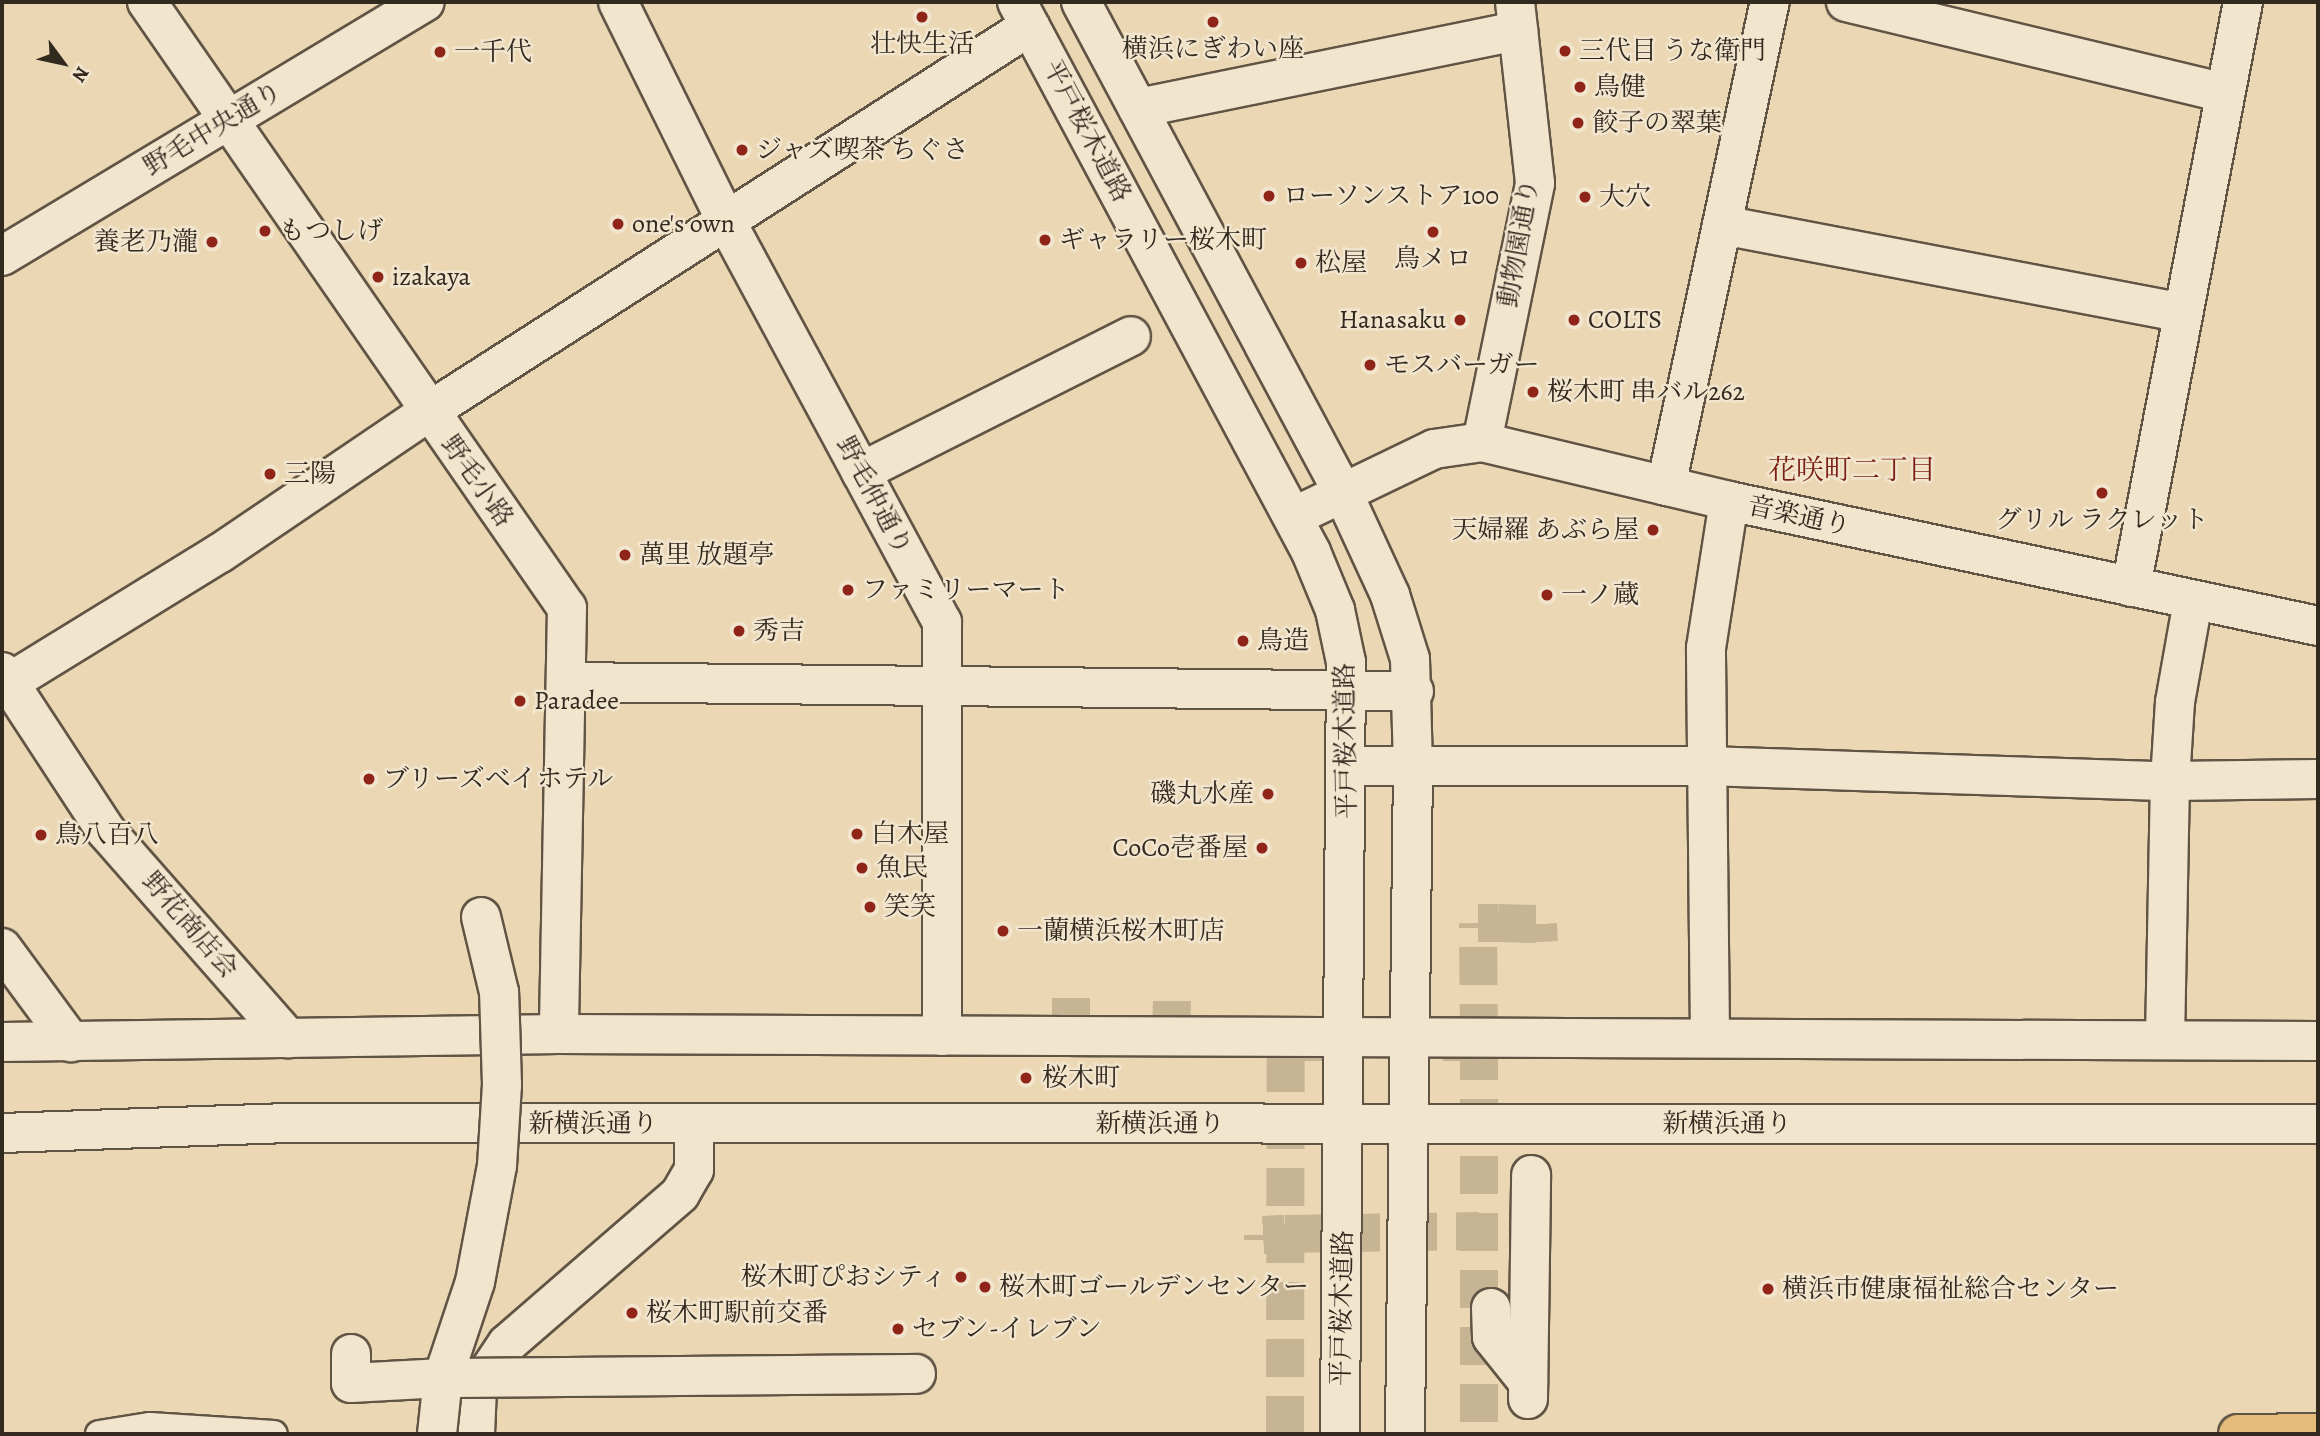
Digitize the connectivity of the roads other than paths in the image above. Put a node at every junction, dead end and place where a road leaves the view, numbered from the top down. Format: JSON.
{"nodes":[{"id":1,"x":147,"y":2,"type":"edge"},
{"id":2,"x":424,"y":2,"type":"edge"},
{"id":3,"x":618,"y":2,"type":"edge"},
{"id":4,"x":1081,"y":2,"type":"edge"},
{"id":5,"x":1770,"y":2,"type":"edge"},
{"id":6,"x":1846,"y":2,"type":"edge"},
{"id":7,"x":2243,"y":2,"type":"edge"},
{"id":8,"x":1023,"y":14,"type":"edge"},
{"id":9,"x":1517,"y":17,"type":"edge"},
{"id":10,"x":2225,"y":93,"type":"junction"},
{"id":11,"x":1138,"y":108,"type":"junction"},
{"id":12,"x":231,"y":118,"type":"junction"},
{"id":13,"x":727,"y":223,"type":"junction"},
{"id":14,"x":1722,"y":225,"type":"junction"},
{"id":15,"x":2,"y":256,"type":"edge"},
{"id":16,"x":2183,"y":313,"type":"junction"},
{"id":17,"x":1131,"y":336,"type":"dead end"},
{"id":18,"x":428,"y":412,"type":"junction"},
{"id":19,"x":1482,"y":442,"type":"junction"},
{"id":20,"x":861,"y":472,"type":"junction"},
{"id":21,"x":1666,"y":486,"type":"junction"},
{"id":22,"x":1342,"y":491,"type":"junction"},
{"id":23,"x":1729,"y":501,"type":"junction"},
{"id":24,"x":1293,"y":517,"type":"junction"},
{"id":25,"x":2131,"y":587,"type":"junction"},
{"id":26,"x":2193,"y":601,"type":"junction"},
{"id":27,"x":2318,"y":626,"type":"edge"},
{"id":28,"x":4,"y":680,"type":"edge"},
{"id":29,"x":566,"y":682,"type":"junction"},
{"id":30,"x":941,"y":684,"type":"junction"},
{"id":31,"x":1349,"y":691,"type":"junction"},
{"id":32,"x":1414,"y":691,"type":"junction"},
{"id":33,"x":1349,"y":765,"type":"junction"},
{"id":34,"x":1413,"y":766,"type":"junction"},
{"id":35,"x":1706,"y":766,"type":"junction"},
{"id":36,"x":2318,"y":779,"type":"edge"},
{"id":37,"x":2170,"y":781,"type":"junction"},
{"id":38,"x":481,"y":917,"type":"dead end"},
{"id":39,"x":2,"y":948,"type":"edge"},
{"id":40,"x":559,"y":1034,"type":"junction"},
{"id":41,"x":942,"y":1036,"type":"junction"},
{"id":42,"x":1345,"y":1036,"type":"junction"},
{"id":43,"x":1410,"y":1036,"type":"junction"},
{"id":44,"x":1710,"y":1037,"type":"junction"},
{"id":45,"x":288,"y":1038,"type":"junction"},
{"id":46,"x":2165,"y":1040,"type":"junction"},
{"id":47,"x":2318,"y":1041,"type":"edge"},
{"id":48,"x":2,"y":1042,"type":"edge"},
{"id":49,"x":71,"y":1042,"type":"junction"},
{"id":50,"x":694,"y":1124,"type":"junction"},
{"id":51,"x":1344,"y":1124,"type":"junction"},
{"id":52,"x":1409,"y":1124,"type":"junction"},
{"id":53,"x":2318,"y":1124,"type":"edge"},
{"id":54,"x":2,"y":1133,"type":"edge"},
{"id":55,"x":1520,"y":1193,"type":"dead end"},
{"id":56,"x":1492,"y":1308,"type":"dead end"},
{"id":57,"x":351,"y":1354,"type":"dead end"},
{"id":58,"x":916,"y":1374,"type":"dead end"},
{"id":59,"x":443,"y":1378,"type":"junction"},
{"id":60,"x":2318,"y":1433,"type":"edge"},
{"id":61,"x":99,"y":1434,"type":"edge"},
{"id":62,"x":274,"y":1434,"type":"edge"},
{"id":63,"x":438,"y":1434,"type":"edge"},
{"id":64,"x":475,"y":1434,"type":"edge"},
{"id":65,"x":1340,"y":1434,"type":"edge"},
{"id":66,"x":1405,"y":1434,"type":"edge"},
{"id":67,"x":2238,"y":1434,"type":"edge"}],
"edges":[{"from":1,"to":12,"type":"street","name":"野毛小路"},
{"from":2,"to":12,"type":"street","name":"野毛中央通り"},
{"from":3,"to":13,"type":"street","name":"野毛仲通り"},
{"from":4,"to":11,"type":"street"},
{"from":5,"to":14,"type":"street"},
{"from":6,"to":10,"type":"street"},
{"from":7,"to":10,"type":"street"},
{"from":8,"to":13,"type":"street"},
{"from":8,"to":24,"type":"street","name":"平戸桜木道路"},
{"from":9,"to":11,"type":"street"},
{"from":9,"to":19,"type":"street","name":"動物園通り"},
{"from":10,"to":16,"type":"street"},
{"from":11,"to":22,"type":"street"},
{"from":12,"to":15,"type":"street","name":"野毛中央通り"},
{"from":12,"to":18,"type":"street","name":"野毛小路"},
{"from":13,"to":18,"type":"street"},
{"from":13,"to":20,"type":"street","name":"野毛仲通り"},
{"from":14,"to":16,"type":"street"},
{"from":14,"to":21,"type":"street"},
{"from":16,"to":25,"type":"street"},
{"from":17,"to":20,"type":"street"},
{"from":18,"to":28,"type":"street"},
{"from":18,"to":29,"type":"street","name":"野毛小路"},
{"from":19,"to":21,"type":"street","name":"音楽通り"},
{"from":19,"to":22,"type":"street","name":"音楽通り"},
{"from":20,"to":30,"type":"street","name":"野毛仲通り"},
{"from":21,"to":23,"type":"street","name":"音楽通り"},
{"from":22,"to":24,"type":"street","name":"音楽通り"},
{"from":22,"to":32,"type":"street"},
{"from":23,"to":25,"type":"street","name":"音楽通り"},
{"from":23,"to":35,"type":"street"},
{"from":24,"to":31,"type":"street","name":"平戸桜木道路"},
{"from":25,"to":26,"type":"street","name":"音楽通り"},
{"from":26,"to":27,"type":"street","name":"音楽通り"},
{"from":26,"to":37,"type":"street"},
{"from":28,"to":45,"type":"street","name":"野花商店会"},
{"from":29,"to":30,"type":"street"},
{"from":29,"to":40,"type":"street","name":"野毛小路"},
{"from":30,"to":31,"type":"street"},
{"from":30,"to":41,"type":"street","name":"野毛仲通り"},
{"from":31,"to":32,"type":"street"},
{"from":31,"to":33,"type":"street","name":"平戸桜木道路"},
{"from":32,"to":34,"type":"street"},
{"from":33,"to":34,"type":"street"},
{"from":33,"to":42,"type":"street","name":"平戸桜木道路"},
{"from":34,"to":35,"type":"street"},
{"from":34,"to":43,"type":"street"},
{"from":35,"to":37,"type":"street"},
{"from":35,"to":44,"type":"street"},
{"from":36,"to":37,"type":"street"},
{"from":37,"to":46,"type":"street"},
{"from":38,"to":59,"type":"street","bridge":true},
{"from":39,"to":49,"type":"street"},
{"from":40,"to":41,"type":"street"},
{"from":40,"to":45,"type":"street"},
{"from":41,"to":42,"type":"street"},
{"from":42,"to":43,"type":"street"},
{"from":42,"to":51,"type":"street","name":"平戸桜木道路"},
{"from":43,"to":44,"type":"street"},
{"from":43,"to":52,"type":"street"},
{"from":44,"to":46,"type":"street"},
{"from":45,"to":49,"type":"street"},
{"from":46,"to":47,"type":"street"},
{"from":48,"to":49,"type":"street"},
{"from":50,"to":51,"type":"street","name":"新横浜通り"},
{"from":50,"to":54,"type":"street","name":"新横浜通り"},
{"from":50,"to":64,"type":"street"},
{"from":51,"to":52,"type":"street","name":"新横浜通り"},
{"from":51,"to":65,"type":"street","name":"平戸桜木道路"},
{"from":52,"to":53,"type":"street","name":"新横浜通り"},
{"from":52,"to":66,"type":"street"},
{"from":55,"to":56,"type":"street"},
{"from":57,"to":59,"type":"street","bridge":true},
{"from":58,"to":59,"type":"street","bridge":true},
{"from":59,"to":63,"type":"street","bridge":true},
{"from":60,"to":67,"type":"highway"},
{"from":61,"to":62,"type":"lane"}]}
